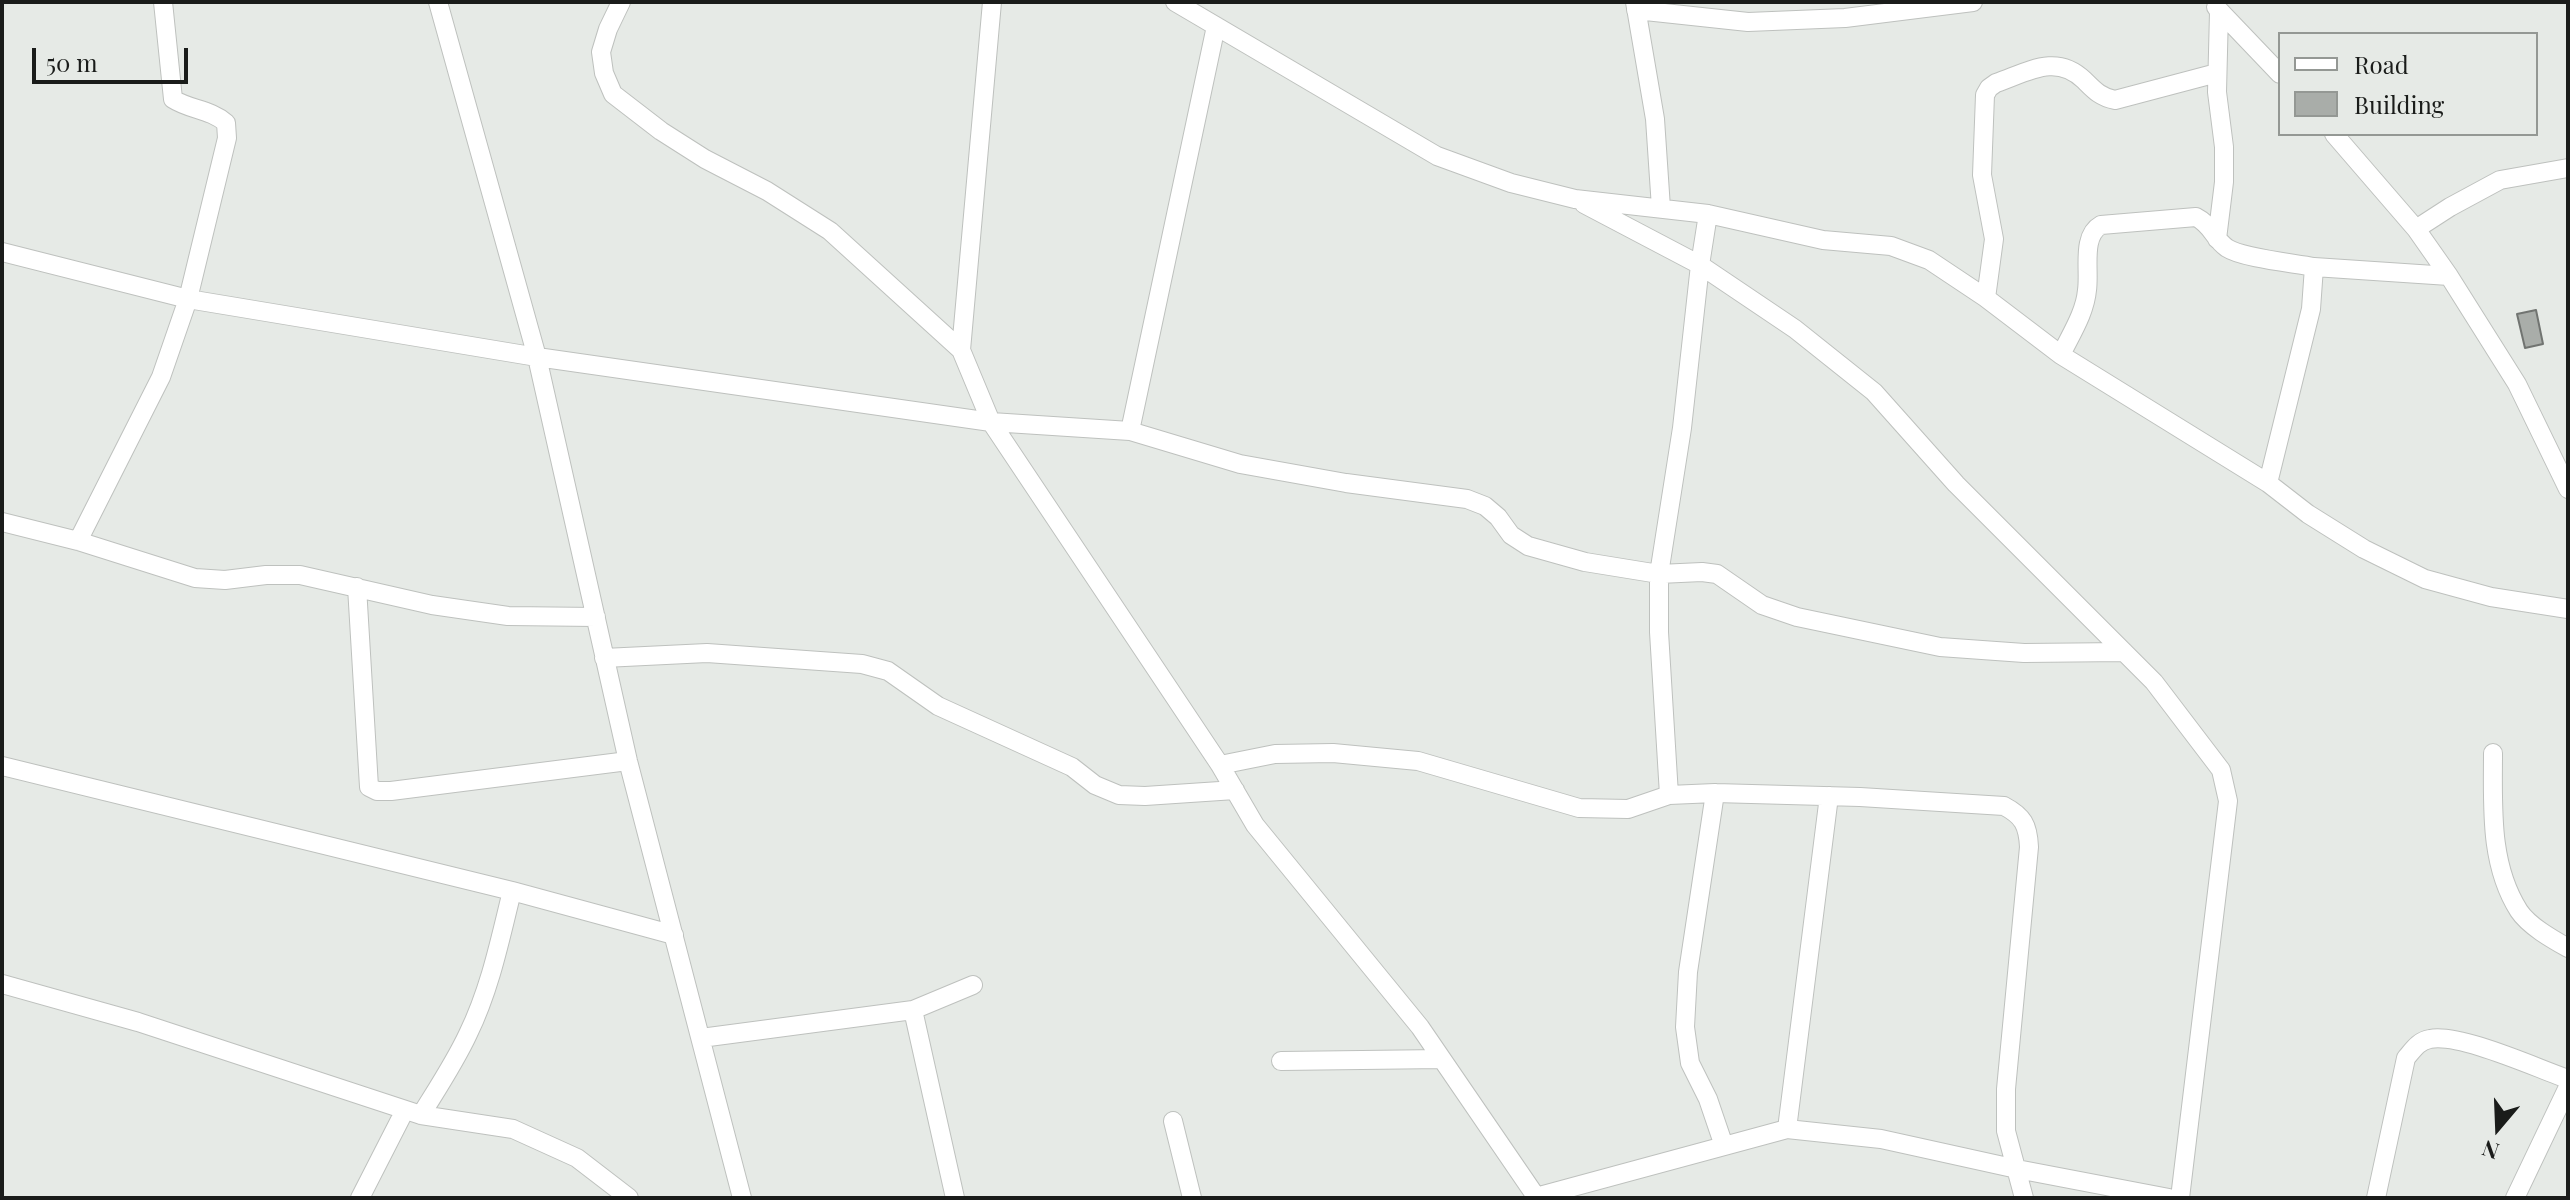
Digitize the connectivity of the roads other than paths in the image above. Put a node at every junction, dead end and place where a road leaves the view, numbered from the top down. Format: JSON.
{"nodes":[{"id":1,"x":163,"y":2,"type":"edge"},
{"id":2,"x":438,"y":2,"type":"edge"},
{"id":3,"x":621,"y":2,"type":"edge"},
{"id":4,"x":992,"y":2,"type":"edge"},
{"id":5,"x":1175,"y":2,"type":"edge"},
{"id":6,"x":1973,"y":2,"type":"edge"},
{"id":7,"x":1636,"y":6,"type":"edge"},
{"id":8,"x":2216,"y":7,"type":"edge"},
{"id":9,"x":1216,"y":26,"type":"junction"},
{"id":10,"x":2278,"y":72,"type":"edge"},
{"id":11,"x":2217,"y":73,"type":"junction"},
{"id":12,"x":2336,"y":136,"type":"edge"},
{"id":13,"x":2568,"y":168,"type":"edge"},
{"id":14,"x":1575,"y":199,"type":"junction"},
{"id":15,"x":1661,"y":208,"type":"junction"},
{"id":16,"x":1708,"y":214,"type":"junction"},
{"id":17,"x":2416,"y":229,"type":"junction"},
{"id":18,"x":2217,"y":239,"type":"junction"},
{"id":19,"x":2,"y":252,"type":"edge"},
{"id":20,"x":1700,"y":265,"type":"junction"},
{"id":21,"x":2314,"y":267,"type":"junction"},
{"id":22,"x":2449,"y":276,"type":"junction"},
{"id":23,"x":1986,"y":298,"type":"junction"},
{"id":24,"x":188,"y":299,"type":"junction"},
{"id":25,"x":961,"y":350,"type":"junction"},
{"id":26,"x":2061,"y":355,"type":"junction"},
{"id":27,"x":537,"y":357,"type":"junction"},
{"id":28,"x":991,"y":422,"type":"junction"},
{"id":29,"x":1130,"y":431,"type":"junction"},
{"id":30,"x":2268,"y":483,"type":"junction"},
{"id":31,"x":2568,"y":489,"type":"edge"},
{"id":32,"x":2,"y":522,"type":"edge"},
{"id":33,"x":78,"y":541,"type":"junction"},
{"id":34,"x":1659,"y":574,"type":"junction"},
{"id":35,"x":357,"y":587,"type":"junction"},
{"id":36,"x":2568,"y":609,"type":"edge"},
{"id":37,"x":596,"y":617,"type":"junction"},
{"id":38,"x":2124,"y":652,"type":"junction"},
{"id":39,"x":604,"y":658,"type":"junction"},
{"id":40,"x":2493,"y":753,"type":"dead end"},
{"id":41,"x":628,"y":761,"type":"junction"},
{"id":42,"x":1220,"y":765,"type":"junction"},
{"id":43,"x":2,"y":766,"type":"edge"},
{"id":44,"x":1235,"y":790,"type":"junction"},
{"id":45,"x":1715,"y":793,"type":"junction"},
{"id":46,"x":1669,"y":795,"type":"junction"},
{"id":47,"x":1829,"y":796,"type":"junction"},
{"id":48,"x":512,"y":891,"type":"junction"},
{"id":49,"x":674,"y":935,"type":"junction"},
{"id":50,"x":2568,"y":948,"type":"edge"},
{"id":51,"x":2,"y":984,"type":"edge"},
{"id":52,"x":973,"y":985,"type":"dead end"},
{"id":53,"x":913,"y":1010,"type":"junction"},
{"id":54,"x":701,"y":1038,"type":"junction"},
{"id":55,"x":1442,"y":1059,"type":"junction"},
{"id":56,"x":1281,"y":1061,"type":"dead end"},
{"id":57,"x":2568,"y":1079,"type":"edge"},
{"id":58,"x":2568,"y":1087,"type":"edge"},
{"id":59,"x":413,"y":1112,"type":"junction"},
{"id":60,"x":1173,"y":1121,"type":"dead end"},
{"id":61,"x":1787,"y":1129,"type":"junction"},
{"id":62,"x":1724,"y":1146,"type":"junction"},
{"id":63,"x":2017,"y":1169,"type":"junction"},
{"id":64,"x":360,"y":1198,"type":"edge"},
{"id":65,"x":629,"y":1198,"type":"edge"},
{"id":66,"x":742,"y":1198,"type":"edge"},
{"id":67,"x":955,"y":1198,"type":"edge"},
{"id":68,"x":1192,"y":1198,"type":"edge"},
{"id":69,"x":1536,"y":1198,"type":"edge"},
{"id":70,"x":2024,"y":1198,"type":"edge"},
{"id":71,"x":2169,"y":1198,"type":"edge"},
{"id":72,"x":2180,"y":1198,"type":"edge"},
{"id":73,"x":2376,"y":1198,"type":"edge"},
{"id":74,"x":2515,"y":1198,"type":"edge"}],
"edges":[{"from":1,"to":24,"type":"street"},
{"from":2,"to":27,"type":"street"},
{"from":3,"to":25,"type":"street"},
{"from":4,"to":25,"type":"street"},
{"from":5,"to":9,"type":"street"},
{"from":6,"to":7,"type":"street"},
{"from":7,"to":15,"type":"street"},
{"from":8,"to":10,"type":"street"},
{"from":8,"to":11,"type":"street"},
{"from":9,"to":14,"type":"street"},
{"from":9,"to":29,"type":"street"},
{"from":11,"to":18,"type":"street"},
{"from":11,"to":23,"type":"street"},
{"from":12,"to":17,"type":"street"},
{"from":13,"to":17,"type":"street"},
{"from":14,"to":15,"type":"street"},
{"from":14,"to":20,"type":"street"},
{"from":15,"to":16,"type":"street"},
{"from":16,"to":20,"type":"street"},
{"from":16,"to":23,"type":"street"},
{"from":17,"to":22,"type":"street"},
{"from":18,"to":21,"type":"street"},
{"from":18,"to":26,"type":"street"},
{"from":19,"to":24,"type":"street"},
{"from":20,"to":34,"type":"street"},
{"from":20,"to":38,"type":"street"},
{"from":21,"to":22,"type":"street"},
{"from":21,"to":30,"type":"street"},
{"from":22,"to":31,"type":"street"},
{"from":23,"to":26,"type":"street"},
{"from":24,"to":27,"type":"street"},
{"from":24,"to":33,"type":"street"},
{"from":25,"to":28,"type":"street"},
{"from":26,"to":30,"type":"street"},
{"from":27,"to":28,"type":"street"},
{"from":27,"to":37,"type":"street"},
{"from":28,"to":29,"type":"street"},
{"from":28,"to":42,"type":"street"},
{"from":29,"to":34,"type":"street"},
{"from":30,"to":36,"type":"street"},
{"from":32,"to":33,"type":"street"},
{"from":33,"to":35,"type":"street"},
{"from":34,"to":38,"type":"street"},
{"from":34,"to":46,"type":"street"},
{"from":35,"to":37,"type":"street"},
{"from":35,"to":41,"type":"street"},
{"from":37,"to":39,"type":"street"},
{"from":38,"to":72,"type":"street"},
{"from":39,"to":41,"type":"street"},
{"from":39,"to":44,"type":"street"},
{"from":40,"to":50,"type":"street"},
{"from":41,"to":49,"type":"street"},
{"from":42,"to":44,"type":"street"},
{"from":42,"to":46,"type":"street"},
{"from":43,"to":48,"type":"street"},
{"from":44,"to":55,"type":"street"},
{"from":45,"to":46,"type":"street"},
{"from":45,"to":47,"type":"street"},
{"from":45,"to":62,"type":"street"},
{"from":47,"to":61,"type":"street"},
{"from":47,"to":63,"type":"street"},
{"from":48,"to":49,"type":"street"},
{"from":48,"to":59,"type":"street"},
{"from":49,"to":54,"type":"street"},
{"from":51,"to":59,"type":"street"},
{"from":52,"to":53,"type":"street"},
{"from":53,"to":54,"type":"street"},
{"from":53,"to":67,"type":"street"},
{"from":54,"to":66,"type":"street"},
{"from":55,"to":56,"type":"street"},
{"from":55,"to":69,"type":"street"},
{"from":57,"to":73,"type":"street"},
{"from":58,"to":74,"type":"street"},
{"from":59,"to":64,"type":"street"},
{"from":59,"to":65,"type":"street"},
{"from":60,"to":68,"type":"street"},
{"from":61,"to":62,"type":"street"},
{"from":61,"to":63,"type":"street"},
{"from":62,"to":69,"type":"street"},
{"from":63,"to":70,"type":"street"},
{"from":63,"to":71,"type":"street"}]}
